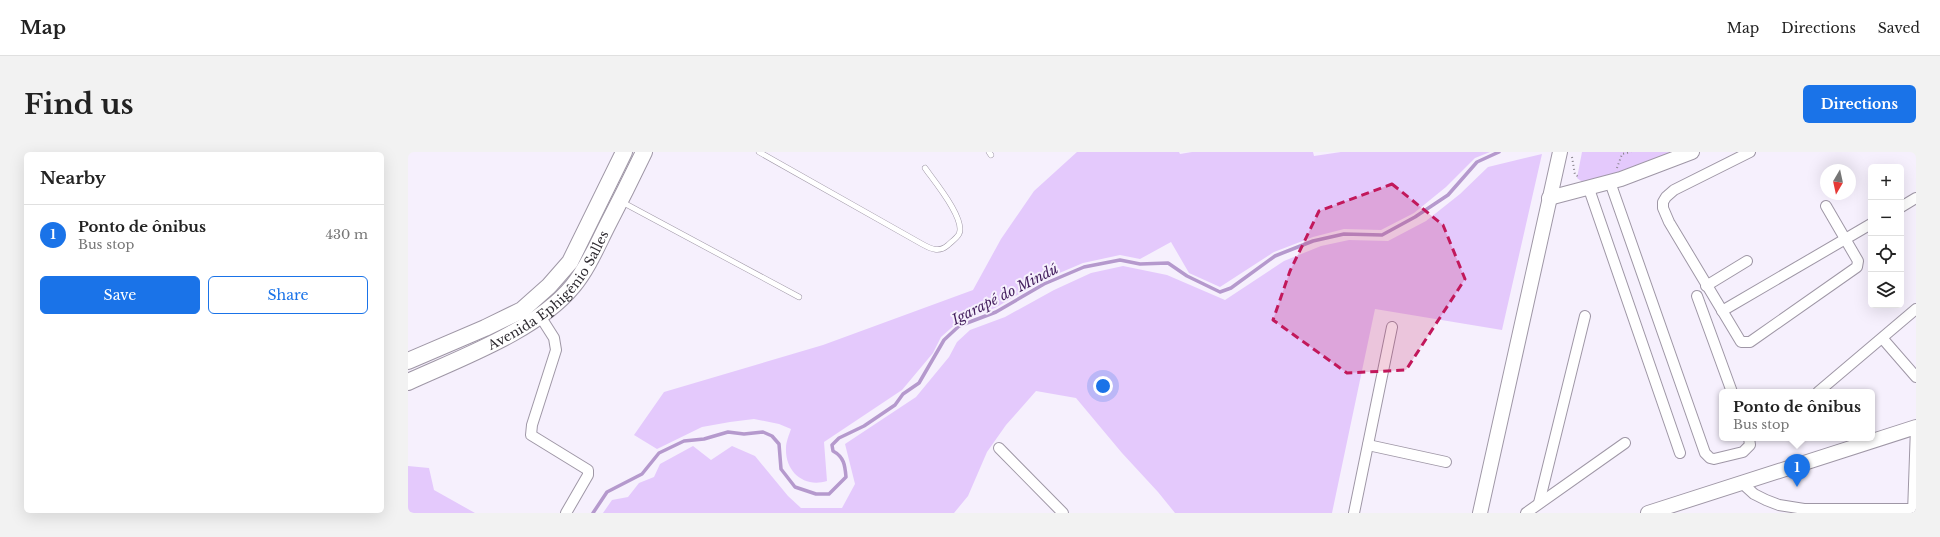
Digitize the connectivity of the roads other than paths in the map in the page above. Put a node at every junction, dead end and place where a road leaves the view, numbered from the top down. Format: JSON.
{"nodes":[{"id":1,"x":624,"y":152,"type":"edge"},
{"id":2,"x":644,"y":152,"type":"edge"},
{"id":3,"x":759,"y":152,"type":"edge"},
{"id":4,"x":1692,"y":152,"type":"edge"},
{"id":5,"x":1750,"y":152,"type":"edge"},
{"id":6,"x":1559,"y":154,"type":"edge"},
{"id":7,"x":925,"y":168,"type":"dead end"},
{"id":8,"x":1610,"y":182,"type":"junction"},
{"id":9,"x":1587,"y":184,"type":"junction"},
{"id":10,"x":1549,"y":198,"type":"junction"},
{"id":11,"x":1916,"y":198,"type":"edge"},
{"id":12,"x":620,"y":201,"type":"junction"},
{"id":13,"x":1904,"y":204,"type":"edge"},
{"id":14,"x":1826,"y":206,"type":"dead end"},
{"id":15,"x":1868,"y":226,"type":"edge"},
{"id":16,"x":1845,"y":239,"type":"junction"},
{"id":17,"x":1747,"y":261,"type":"dead end"},
{"id":18,"x":1706,"y":286,"type":"junction"},
{"id":19,"x":1697,"y":296,"type":"dead end"},
{"id":20,"x":799,"y":297,"type":"dead end"},
{"id":21,"x":1916,"y":309,"type":"edge"},
{"id":22,"x":1722,"y":311,"type":"junction"},
{"id":23,"x":540,"y":316,"type":"junction"},
{"id":24,"x":1585,"y":316,"type":"dead end"},
{"id":25,"x":1392,"y":327,"type":"dead end"},
{"id":26,"x":1883,"y":339,"type":"junction"},
{"id":27,"x":408,"y":361,"type":"edge"},
{"id":28,"x":1916,"y":377,"type":"edge"},
{"id":29,"x":408,"y":382,"type":"edge"},
{"id":30,"x":1731,"y":389,"type":"edge"},
{"id":31,"x":1822,"y":389,"type":"edge"},
{"id":32,"x":1916,"y":427,"type":"edge"},
{"id":33,"x":1749,"y":441,"type":"edge"},
{"id":34,"x":1874,"y":441,"type":"edge"},
{"id":35,"x":1875,"y":441,"type":"edge"},
{"id":36,"x":1625,"y":443,"type":"dead end"},
{"id":37,"x":1368,"y":446,"type":"junction"},
{"id":38,"x":999,"y":448,"type":"dead end"},
{"id":39,"x":1680,"y":453,"type":"dead end"},
{"id":40,"x":1446,"y":462,"type":"dead end"},
{"id":41,"x":1743,"y":484,"type":"junction"},
{"id":42,"x":1539,"y":503,"type":"junction"},
{"id":43,"x":1913,"y":511,"type":"edge"},
{"id":44,"x":1651,"y":512,"type":"edge"},
{"id":45,"x":566,"y":513,"type":"edge"},
{"id":46,"x":1063,"y":513,"type":"edge"},
{"id":47,"x":1354,"y":513,"type":"edge"},
{"id":48,"x":1480,"y":513,"type":"edge"},
{"id":49,"x":1526,"y":513,"type":"edge"}],
"edges":[{"from":1,"to":27,"type":"main road","name":"Avenida Ephigênio Salles"},
{"from":2,"to":12,"type":"main road","name":"Avenida Ephigênio Salles"},
{"from":3,"to":7,"type":"lane"},
{"from":4,"to":8,"type":"main road"},
{"from":5,"to":18,"type":"street"},
{"from":6,"to":10,"type":"main road"},
{"from":8,"to":9,"type":"main road"},
{"from":8,"to":33,"type":"street"},
{"from":9,"to":10,"type":"main road"},
{"from":9,"to":39,"type":"street"},
{"from":10,"to":48,"type":"main road"},
{"from":11,"to":13,"type":"street"},
{"from":12,"to":20,"type":"lane"},
{"from":12,"to":23,"type":"main road","name":"Avenida Ephigênio Salles"},
{"from":14,"to":16,"type":"street"},
{"from":15,"to":16,"type":"street"},
{"from":16,"to":22,"type":"street"},
{"from":16,"to":22,"type":"street"},
{"from":17,"to":18,"type":"street"},
{"from":18,"to":22,"type":"street"},
{"from":19,"to":30,"type":"street"},
{"from":21,"to":26,"type":"street"},
{"from":23,"to":29,"type":"main road","name":"Avenida Ephigênio Salles"},
{"from":23,"to":45,"type":"street"},
{"from":24,"to":42,"type":"street"},
{"from":25,"to":37,"type":"street"},
{"from":26,"to":28,"type":"street"},
{"from":26,"to":31,"type":"street"},
{"from":32,"to":35,"type":"main road"},
{"from":32,"to":43,"type":"street"},
{"from":34,"to":41,"type":"main road"},
{"from":36,"to":42,"type":"street"},
{"from":37,"to":40,"type":"street"},
{"from":37,"to":47,"type":"street"},
{"from":38,"to":46,"type":"street"},
{"from":41,"to":43,"type":"street"},
{"from":41,"to":44,"type":"main road"},
{"from":42,"to":49,"type":"street"}]}
